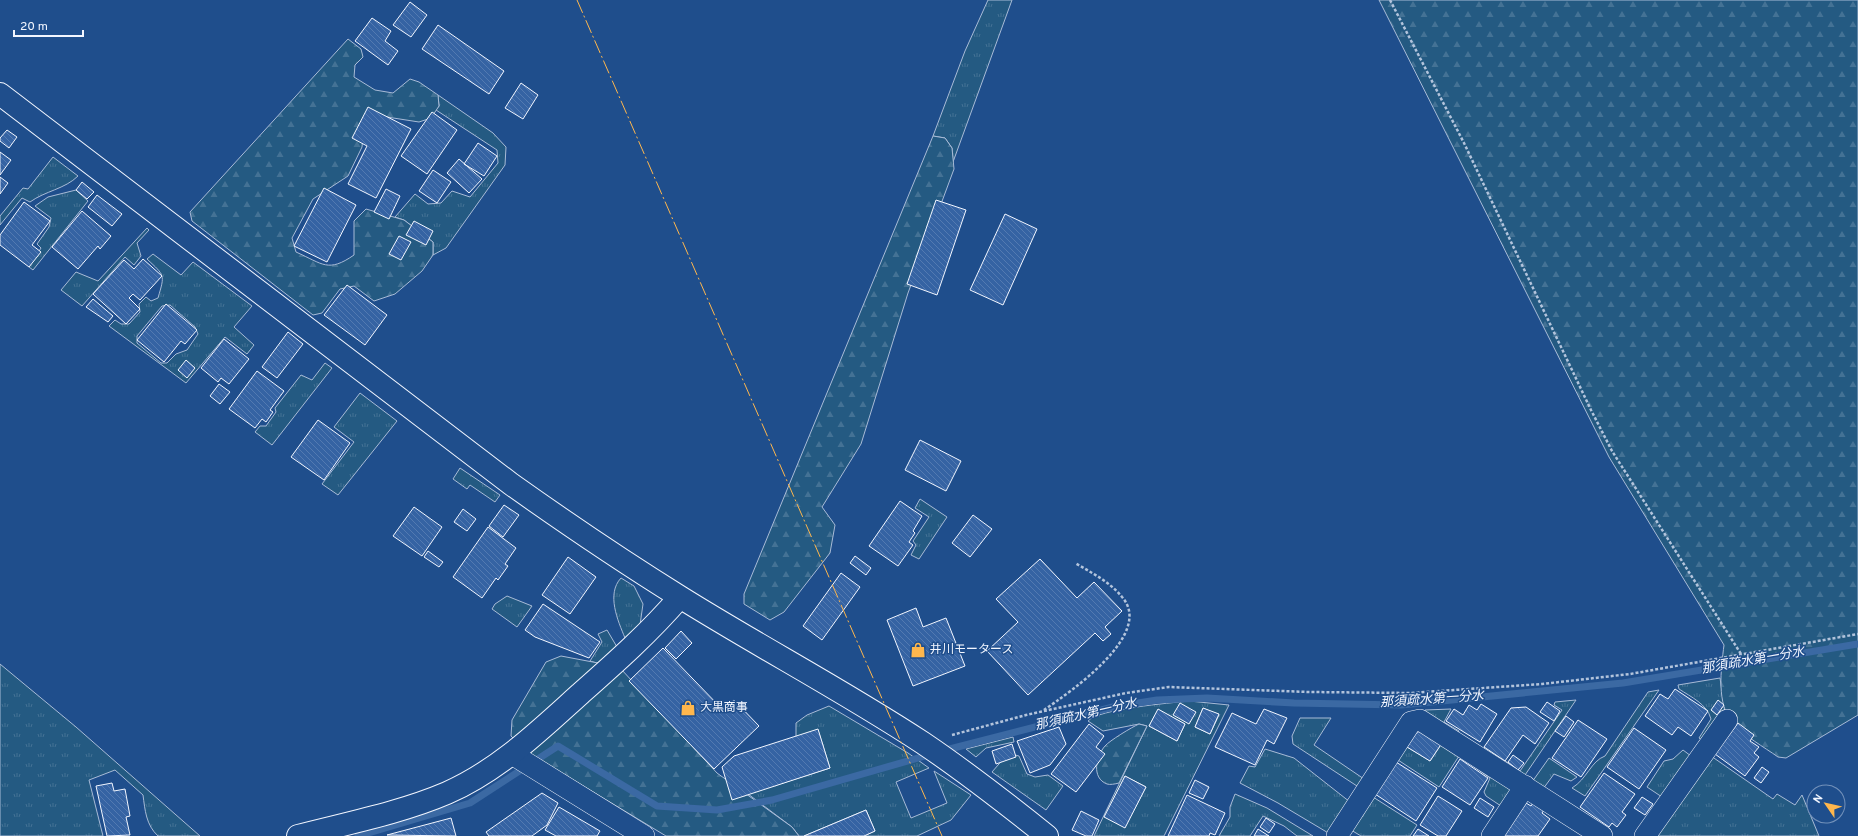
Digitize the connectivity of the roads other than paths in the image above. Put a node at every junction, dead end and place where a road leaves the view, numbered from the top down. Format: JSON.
{"nodes":[{"id":1,"x":0,"y":94,"type":"edge"},
{"id":2,"x":680,"y":597,"type":"junction"},
{"id":3,"x":1727,"y":720,"type":"dead end"},
{"id":4,"x":512,"y":754,"type":"junction"},
{"id":5,"x":1525,"y":786,"type":"junction"},
{"id":6,"x":298,"y":836,"type":"edge"},
{"id":7,"x":644,"y":836,"type":"edge"},
{"id":8,"x":1047,"y":836,"type":"edge"},
{"id":9,"x":1337,"y":836,"type":"edge"},
{"id":10,"x":1492,"y":836,"type":"edge"},
{"id":11,"x":1602,"y":836,"type":"edge"},
{"id":12,"x":1645,"y":836,"type":"edge"}],
"edges":[{"from":1,"to":2,"type":"street"},
{"from":2,"to":4,"type":"street"},
{"from":2,"to":8,"type":"street"},
{"from":3,"to":12,"type":"street"},
{"from":4,"to":6,"type":"street"},
{"from":4,"to":7,"type":"street"},
{"from":5,"to":9,"type":"street"},
{"from":5,"to":10,"type":"street"},
{"from":5,"to":11,"type":"street"}]}
